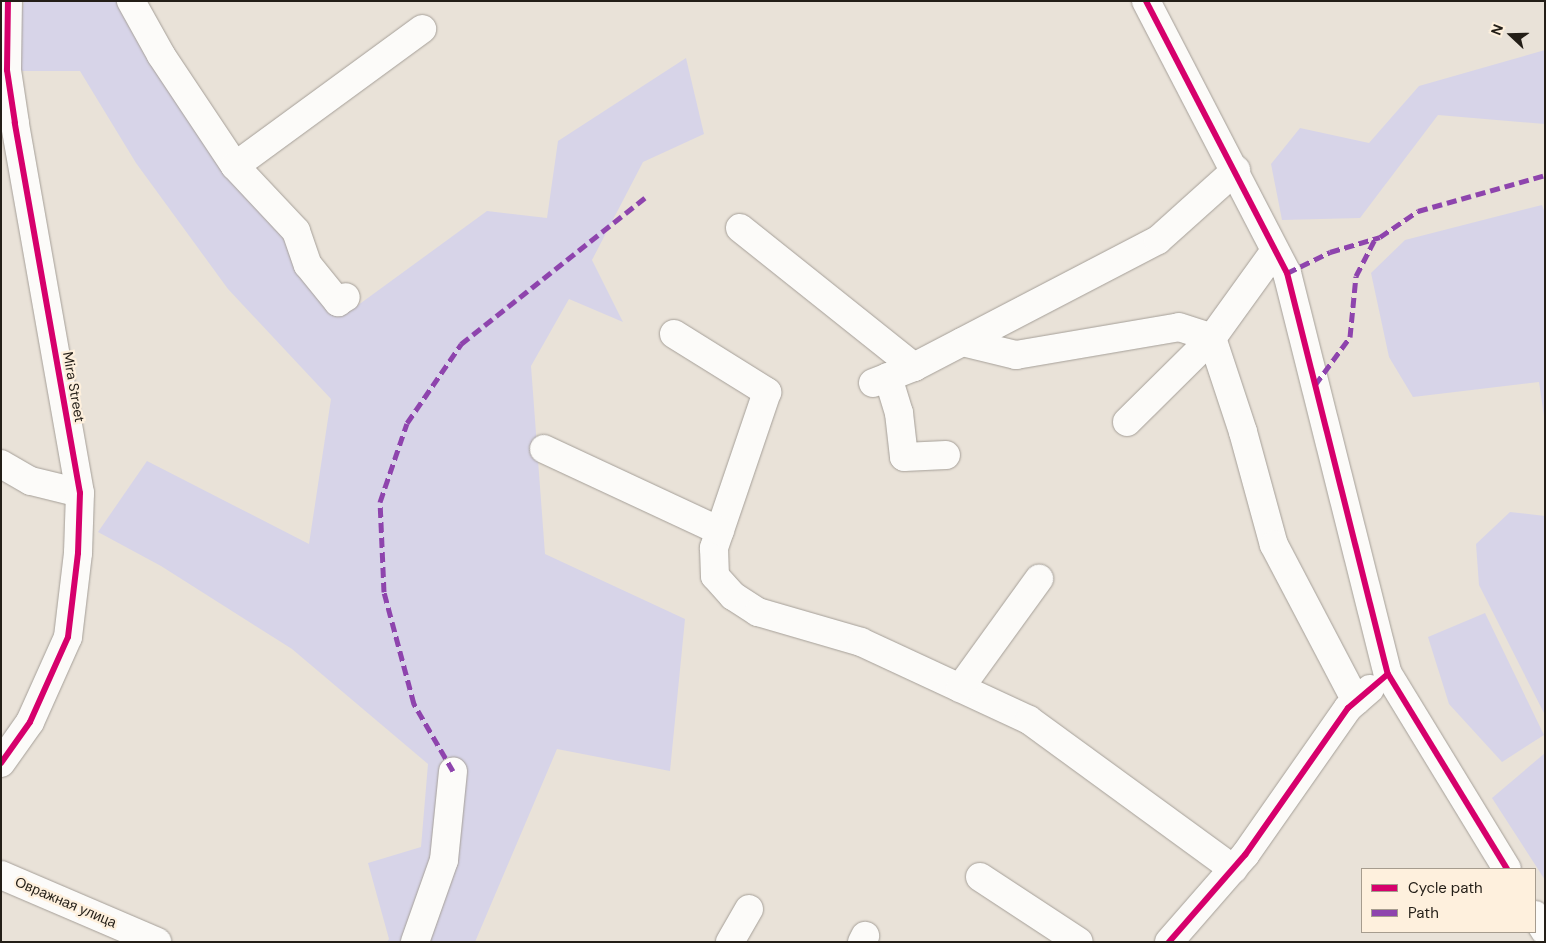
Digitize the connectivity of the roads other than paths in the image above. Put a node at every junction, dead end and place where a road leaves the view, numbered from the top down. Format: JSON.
{"nodes":[{"id":1,"x":8,"y":1,"type":"edge"},
{"id":2,"x":131,"y":1,"type":"edge"},
{"id":3,"x":1146,"y":1,"type":"edge"},
{"id":4,"x":4,"y":28,"type":"edge"},
{"id":5,"x":422,"y":30,"type":"dead end"},
{"id":6,"x":4,"y":69,"type":"edge"},
{"id":7,"x":235,"y":166,"type":"junction"},
{"id":8,"x":1236,"y":170,"type":"junction"},
{"id":9,"x":740,"y":228,"type":"dead end"},
{"id":10,"x":1274,"y":252,"type":"junction"},
{"id":11,"x":346,"y":297,"type":"dead end"},
{"id":12,"x":674,"y":334,"type":"dead end"},
{"id":13,"x":1212,"y":338,"type":"junction"},
{"id":14,"x":962,"y":342,"type":"junction"},
{"id":15,"x":914,"y":367,"type":"junction"},
{"id":16,"x":1127,"y":422,"type":"dead end"},
{"id":17,"x":544,"y":449,"type":"dead end"},
{"id":18,"x":946,"y":455,"type":"dead end"},
{"id":19,"x":1,"y":464,"type":"edge"},
{"id":20,"x":80,"y":493,"type":"junction"},
{"id":21,"x":720,"y":531,"type":"junction"},
{"id":22,"x":1039,"y":579,"type":"dead end"},
{"id":23,"x":1388,"y":674,"type":"junction"},
{"id":24,"x":960,"y":688,"type":"junction"},
{"id":25,"x":1356,"y":701,"type":"junction"},
{"id":26,"x":1,"y":763,"type":"edge"},
{"id":27,"x":453,"y":771,"type":"dead end"},
{"id":28,"x":1233,"y":868,"type":"junction"},
{"id":29,"x":1506,"y":868,"type":"edge"},
{"id":30,"x":1,"y":875,"type":"edge"},
{"id":31,"x":980,"y":877,"type":"dead end"},
{"id":32,"x":749,"y":910,"type":"dead end"},
{"id":33,"x":1536,"y":917,"type":"edge"},
{"id":34,"x":1545,"y":931,"type":"edge"},
{"id":35,"x":157,"y":942,"type":"edge"},
{"id":36,"x":415,"y":942,"type":"edge"},
{"id":37,"x":730,"y":942,"type":"edge"},
{"id":38,"x":1079,"y":942,"type":"edge"},
{"id":39,"x":1169,"y":942,"type":"edge"}],
"edges":[{"from":1,"to":4,"type":"street","name":"Mira Street"},
{"from":2,"to":7,"type":"street"},
{"from":3,"to":8,"type":"street"},
{"from":4,"to":6,"type":"street","name":"Mira Street"},
{"from":5,"to":7,"type":"street"},
{"from":6,"to":20,"type":"street","name":"Mira Street"},
{"from":7,"to":11,"type":"street"},
{"from":8,"to":10,"type":"street"},
{"from":8,"to":14,"type":"street"},
{"from":9,"to":15,"type":"street"},
{"from":10,"to":13,"type":"street"},
{"from":10,"to":23,"type":"street"},
{"from":12,"to":21,"type":"street"},
{"from":13,"to":14,"type":"street"},
{"from":13,"to":16,"type":"street"},
{"from":13,"to":25,"type":"street"},
{"from":14,"to":15,"type":"street"},
{"from":15,"to":18,"type":"street"},
{"from":17,"to":21,"type":"street"},
{"from":19,"to":20,"type":"street"},
{"from":20,"to":26,"type":"street","name":"Mira Street"},
{"from":21,"to":24,"type":"street"},
{"from":22,"to":24,"type":"street"},
{"from":23,"to":25,"type":"street"},
{"from":23,"to":29,"type":"street"},
{"from":24,"to":28,"type":"street"},
{"from":25,"to":28,"type":"street"},
{"from":27,"to":36,"type":"street"},
{"from":28,"to":39,"type":"street"},
{"from":30,"to":35,"type":"street","name":"Овражная улица"},
{"from":31,"to":38,"type":"street"},
{"from":32,"to":37,"type":"street"},
{"from":33,"to":34,"type":"street"}]}
